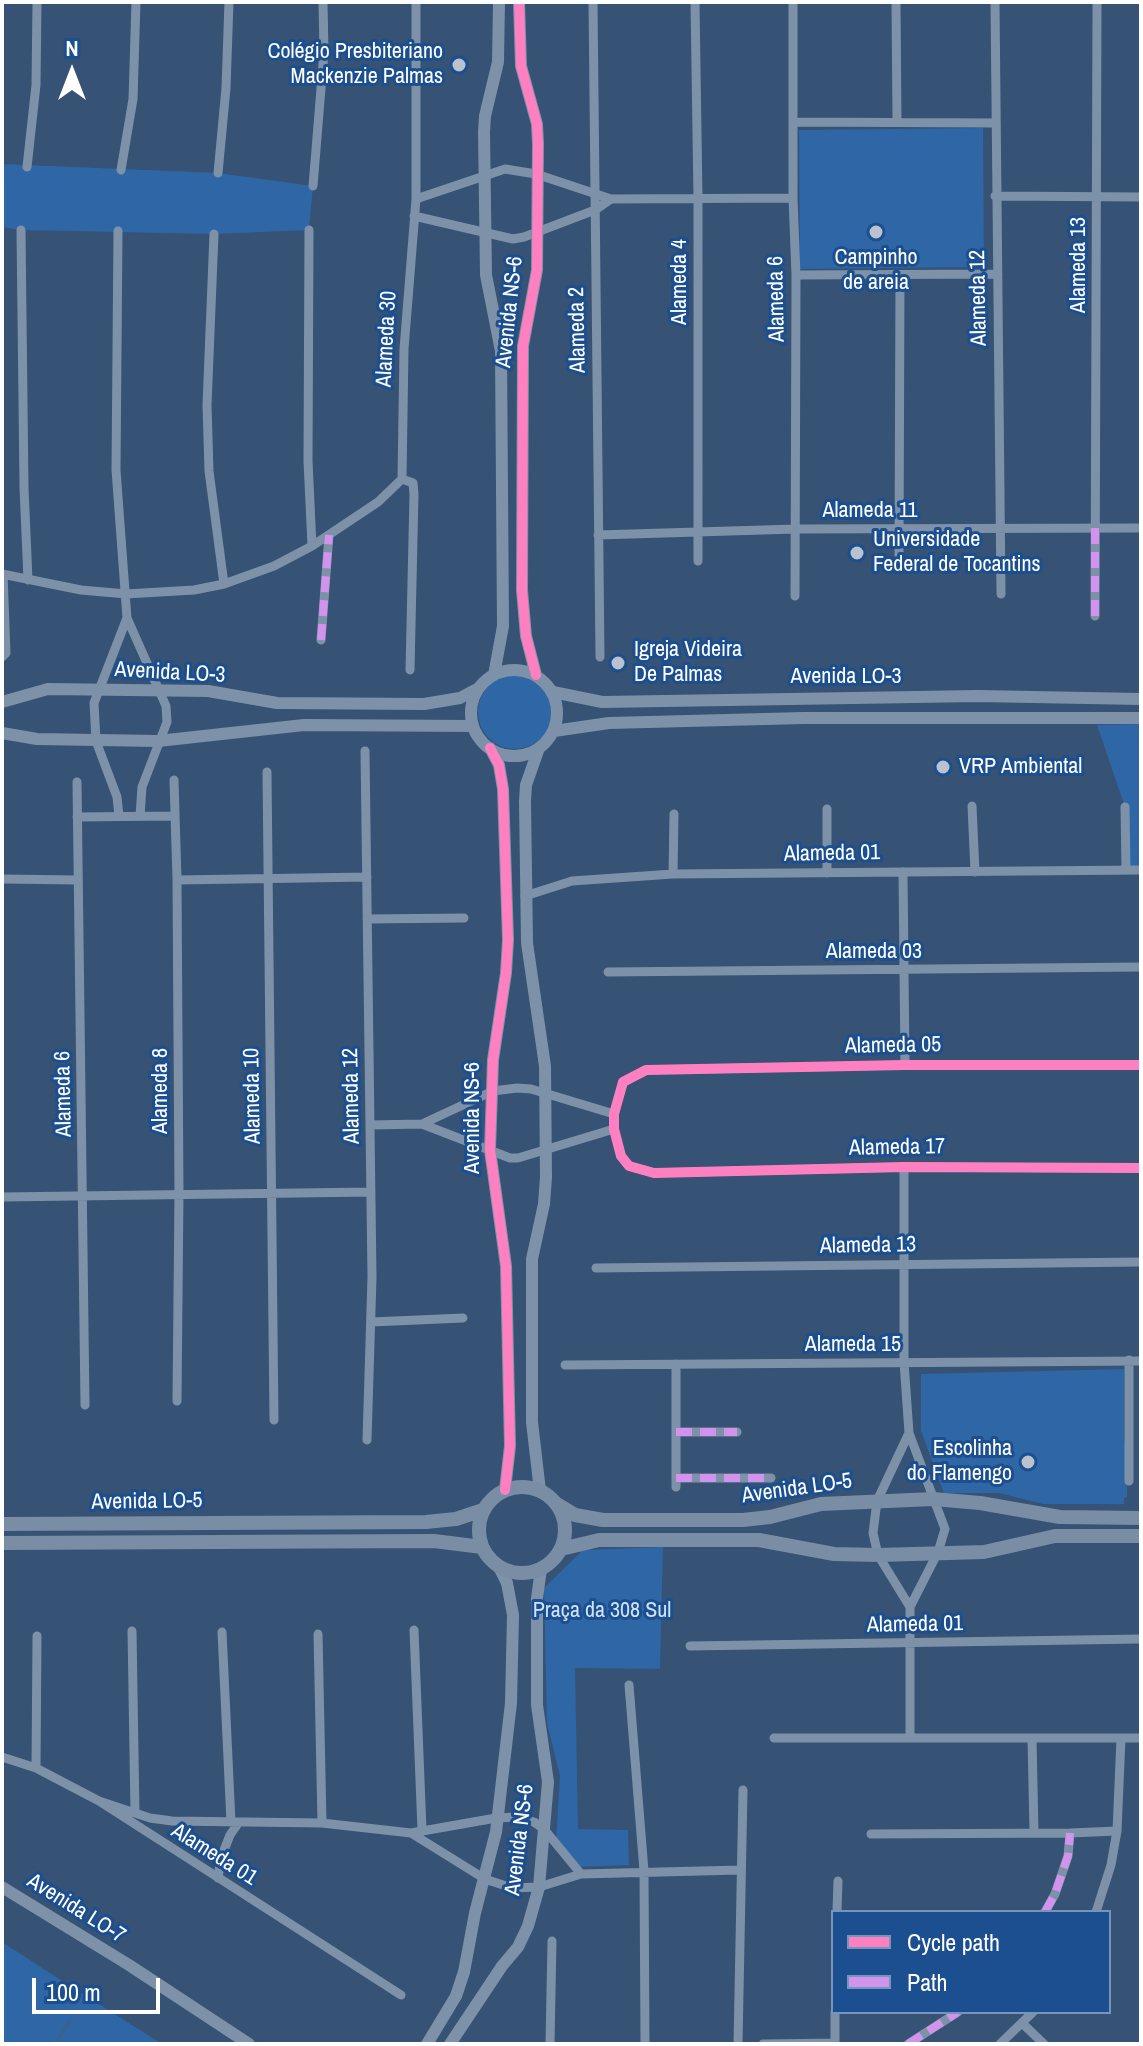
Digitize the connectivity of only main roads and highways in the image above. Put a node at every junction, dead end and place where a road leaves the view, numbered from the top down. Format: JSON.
{"nodes":[{"id":1,"x":557,"y":1504,"type":"junction"},
{"id":2,"x":483,"y":1510,"type":"junction"},
{"id":3,"x":1141,"y":1518,"type":"edge"},
{"id":4,"x":2,"y":1524,"type":"edge"},
{"id":5,"x":1141,"y":1536,"type":"edge"},
{"id":6,"x":2,"y":1543,"type":"edge"},
{"id":7,"x":482,"y":1547,"type":"junction"},
{"id":8,"x":561,"y":1549,"type":"junction"}],
"edges":[{"from":1,"to":2,"type":"main road"},
{"from":1,"to":3,"type":"main road","name":"Avenida LO-5"},
{"from":1,"to":8,"type":"main road"},
{"from":2,"to":4,"type":"main road","name":"Avenida LO-5"},
{"from":2,"to":7,"type":"main road"},
{"from":5,"to":8,"type":"main road","name":"Avenida LO-5"},
{"from":6,"to":7,"type":"main road","name":"Avenida LO-5"},
{"from":7,"to":8,"type":"main road"}]}
